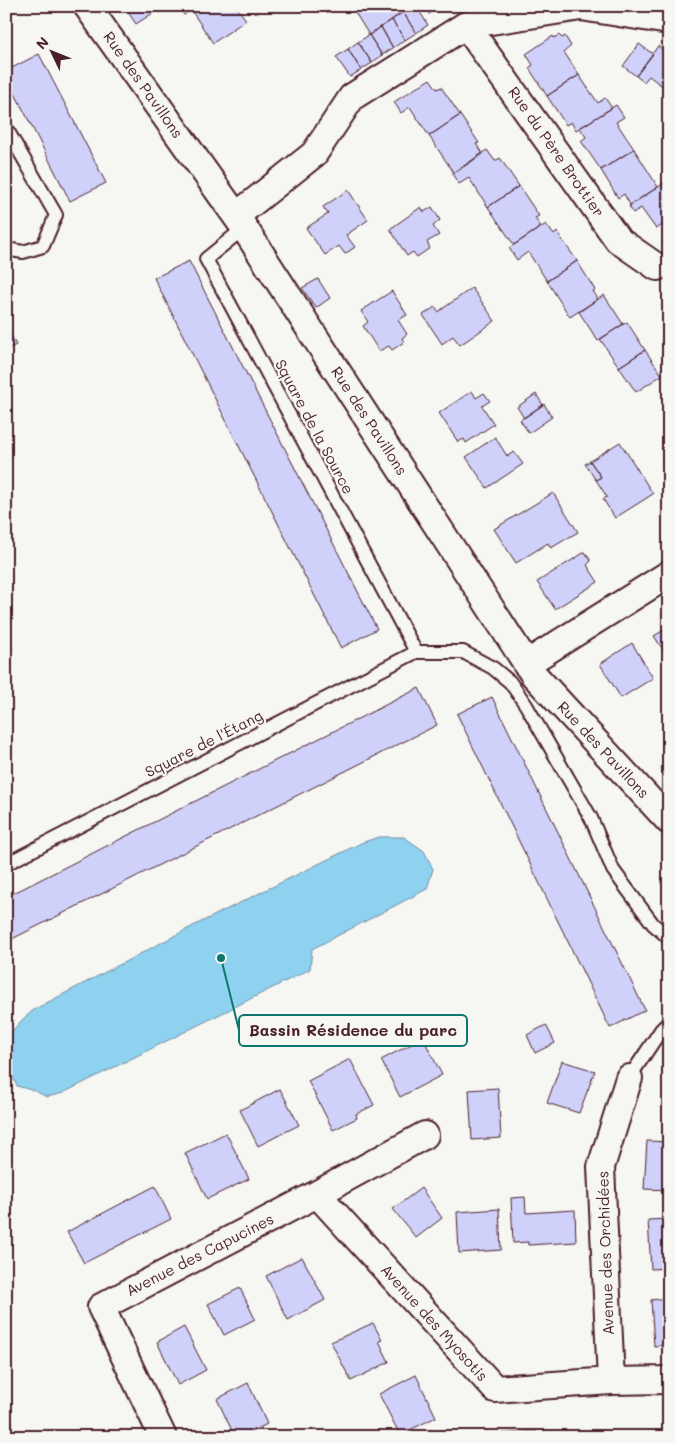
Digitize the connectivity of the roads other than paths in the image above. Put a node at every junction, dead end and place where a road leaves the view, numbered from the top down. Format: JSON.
{"nodes":[{"id":1,"x":87,"y":6,"type":"edge"},
{"id":2,"x":669,"y":21,"type":"edge"},
{"id":3,"x":466,"y":25,"type":"junction"},
{"id":4,"x":6,"y":128,"type":"edge"},
{"id":5,"x":240,"y":222,"type":"junction"},
{"id":6,"x":6,"y":249,"type":"edge"},
{"id":7,"x":656,"y":267,"type":"dead end"},
{"id":8,"x":669,"y":574,"type":"edge"},
{"id":9,"x":416,"y":652,"type":"junction"},
{"id":10,"x":526,"y":664,"type":"junction"},
{"id":11,"x":668,"y":820,"type":"edge"},
{"id":12,"x":6,"y":864,"type":"edge"},
{"id":13,"x":669,"y":938,"type":"edge"},
{"id":14,"x":669,"y":1022,"type":"edge"},
{"id":15,"x":629,"y":1078,"type":"joint"},
{"id":16,"x":425,"y":1135,"type":"dead end"},
{"id":17,"x":317,"y":1194,"type":"junction"},
{"id":18,"x":669,"y":1380,"type":"edge"},
{"id":19,"x":611,"y":1381,"type":"junction"},
{"id":20,"x":163,"y":1437,"type":"edge"}],
"edges":[{"from":1,"to":5,"type":"street","name":"Rue des Pavillons"},
{"from":2,"to":3,"type":"street"},
{"from":3,"to":5,"type":"street"},
{"from":3,"to":7,"type":"street","name":"Rue du Père Brottier"},
{"from":4,"to":6,"type":"lane"},
{"from":5,"to":9,"type":"lane","name":"Square de la Source"},
{"from":5,"to":10,"type":"street","name":"Rue des Pavillons"},
{"from":8,"to":10,"type":"street"},
{"from":9,"to":12,"type":"lane","name":"Square de l'Étang"},
{"from":9,"to":13,"type":"lane"},
{"from":10,"to":11,"type":"street","name":"Rue des Pavillons"},
{"from":14,"to":15,"type":"lane","name":"Avenue des Orchidées"},
{"from":15,"to":19,"type":"street","name":"Avenue des Orchidées"},
{"from":16,"to":17,"type":"street","name":"Avenue des Capucines"},
{"from":17,"to":19,"type":"street","name":"Avenue des Myosotis"},
{"from":17,"to":20,"type":"street","name":"Avenue des Capucines"},
{"from":18,"to":19,"type":"street","name":"Avenue des Myosotis"}]}
